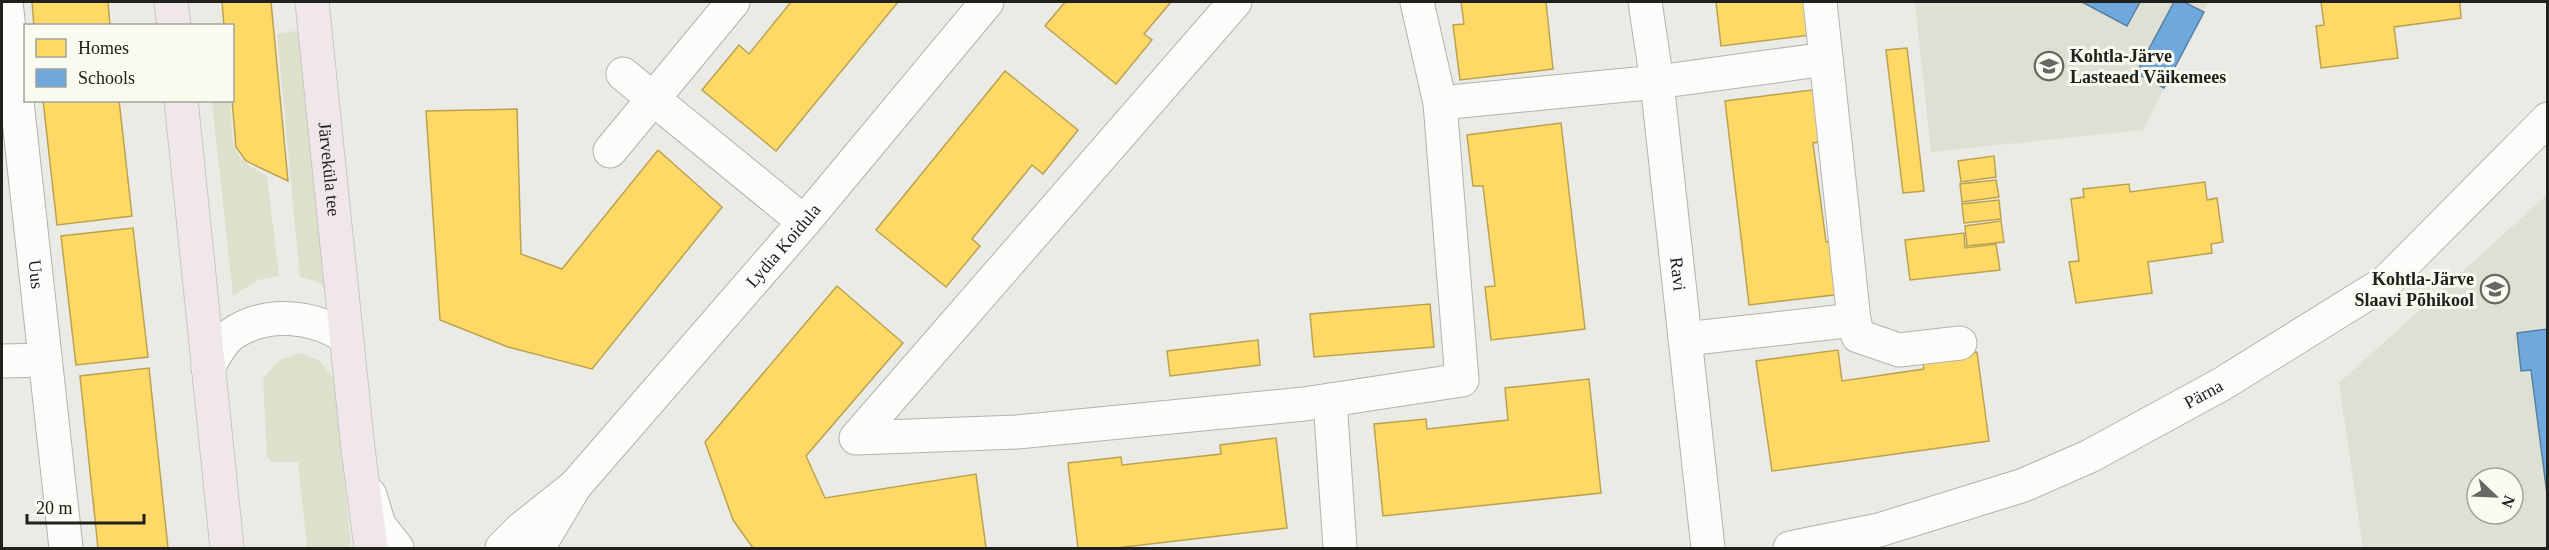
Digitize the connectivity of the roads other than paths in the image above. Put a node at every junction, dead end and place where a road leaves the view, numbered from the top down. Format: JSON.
{"nodes":[{"id":1,"x":6,"y":2,"type":"edge"},
{"id":2,"x":171,"y":2,"type":"edge"},
{"id":3,"x":312,"y":2,"type":"edge"},
{"id":4,"x":733,"y":2,"type":"edge"},
{"id":5,"x":1235,"y":2,"type":"edge"},
{"id":6,"x":1417,"y":2,"type":"edge"},
{"id":7,"x":1645,"y":2,"type":"edge"},
{"id":8,"x":1820,"y":2,"type":"edge"},
{"id":9,"x":981,"y":4,"type":"edge"},
{"id":10,"x":174,"y":24,"type":"edge"},
{"id":11,"x":6,"y":39,"type":"edge"},
{"id":12,"x":1826,"y":59,"type":"junction"},
{"id":13,"x":623,"y":74,"type":"dead end"},
{"id":14,"x":1657,"y":82,"type":"junction"},
{"id":15,"x":652,"y":99,"type":"junction"},
{"id":16,"x":182,"y":102,"type":"edge"},
{"id":17,"x":1440,"y":103,"type":"junction"},
{"id":18,"x":2547,"y":119,"type":"edge"},
{"id":19,"x":610,"y":151,"type":"dead end"},
{"id":20,"x":804,"y":222,"type":"junction"},
{"id":21,"x":1854,"y":320,"type":"junction"},
{"id":22,"x":346,"y":338,"type":"junction"},
{"id":23,"x":1685,"y":339,"type":"junction"},
{"id":24,"x":1960,"y":343,"type":"dead end"},
{"id":25,"x":45,"y":360,"type":"junction"},
{"id":26,"x":2,"y":361,"type":"edge"},
{"id":27,"x":208,"y":368,"type":"junction"},
{"id":28,"x":1330,"y":400,"type":"junction"},
{"id":29,"x":358,"y":449,"type":"junction"},
{"id":30,"x":575,"y":486,"type":"junction"},
{"id":31,"x":66,"y":549,"type":"edge"},
{"id":32,"x":227,"y":549,"type":"edge"},
{"id":33,"x":371,"y":549,"type":"edge"},
{"id":34,"x":397,"y":549,"type":"edge"},
{"id":35,"x":502,"y":549,"type":"edge"},
{"id":36,"x":538,"y":549,"type":"edge"},
{"id":37,"x":1340,"y":549,"type":"edge"},
{"id":38,"x":1708,"y":549,"type":"edge"},
{"id":39,"x":1790,"y":549,"type":"edge"}],
"edges":[{"from":1,"to":11,"type":"street","name":"Uus"},
{"from":2,"to":10,"type":"main road"},
{"from":3,"to":22,"type":"main road","name":"Järveküla tee"},
{"from":4,"to":15,"type":"street"},
{"from":5,"to":28,"type":"street"},
{"from":6,"to":17,"type":"street"},
{"from":7,"to":14,"type":"street","name":"Ravi"},
{"from":8,"to":12,"type":"street"},
{"from":9,"to":20,"type":"street","name":"Lydia Koidula"},
{"from":11,"to":25,"type":"street","name":"Uus"},
{"from":12,"to":14,"type":"street"},
{"from":12,"to":21,"type":"street"},
{"from":13,"to":15,"type":"street"},
{"from":14,"to":17,"type":"street"},
{"from":14,"to":23,"type":"street","name":"Ravi"},
{"from":15,"to":19,"type":"street"},
{"from":15,"to":20,"type":"street"},
{"from":16,"to":27,"type":"main road"},
{"from":17,"to":28,"type":"street"},
{"from":18,"to":39,"type":"street","name":"Pärna"},
{"from":20,"to":30,"type":"street","name":"Lydia Koidula"},
{"from":21,"to":23,"type":"street"},
{"from":21,"to":24,"type":"street"},
{"from":22,"to":27,"type":"street"},
{"from":22,"to":29,"type":"main road","name":"Järveküla tee"},
{"from":23,"to":38,"type":"street","name":"Ravi"},
{"from":25,"to":26,"type":"street"},
{"from":25,"to":31,"type":"street","name":"Uus"},
{"from":27,"to":32,"type":"main road"},
{"from":28,"to":37,"type":"street"},
{"from":29,"to":33,"type":"main road","name":"Järveküla tee"},
{"from":29,"to":34,"type":"street"},
{"from":30,"to":35,"type":"street","name":"Lydia Koidula"},
{"from":30,"to":36,"type":"street","name":"Lydia Koidula"}]}
